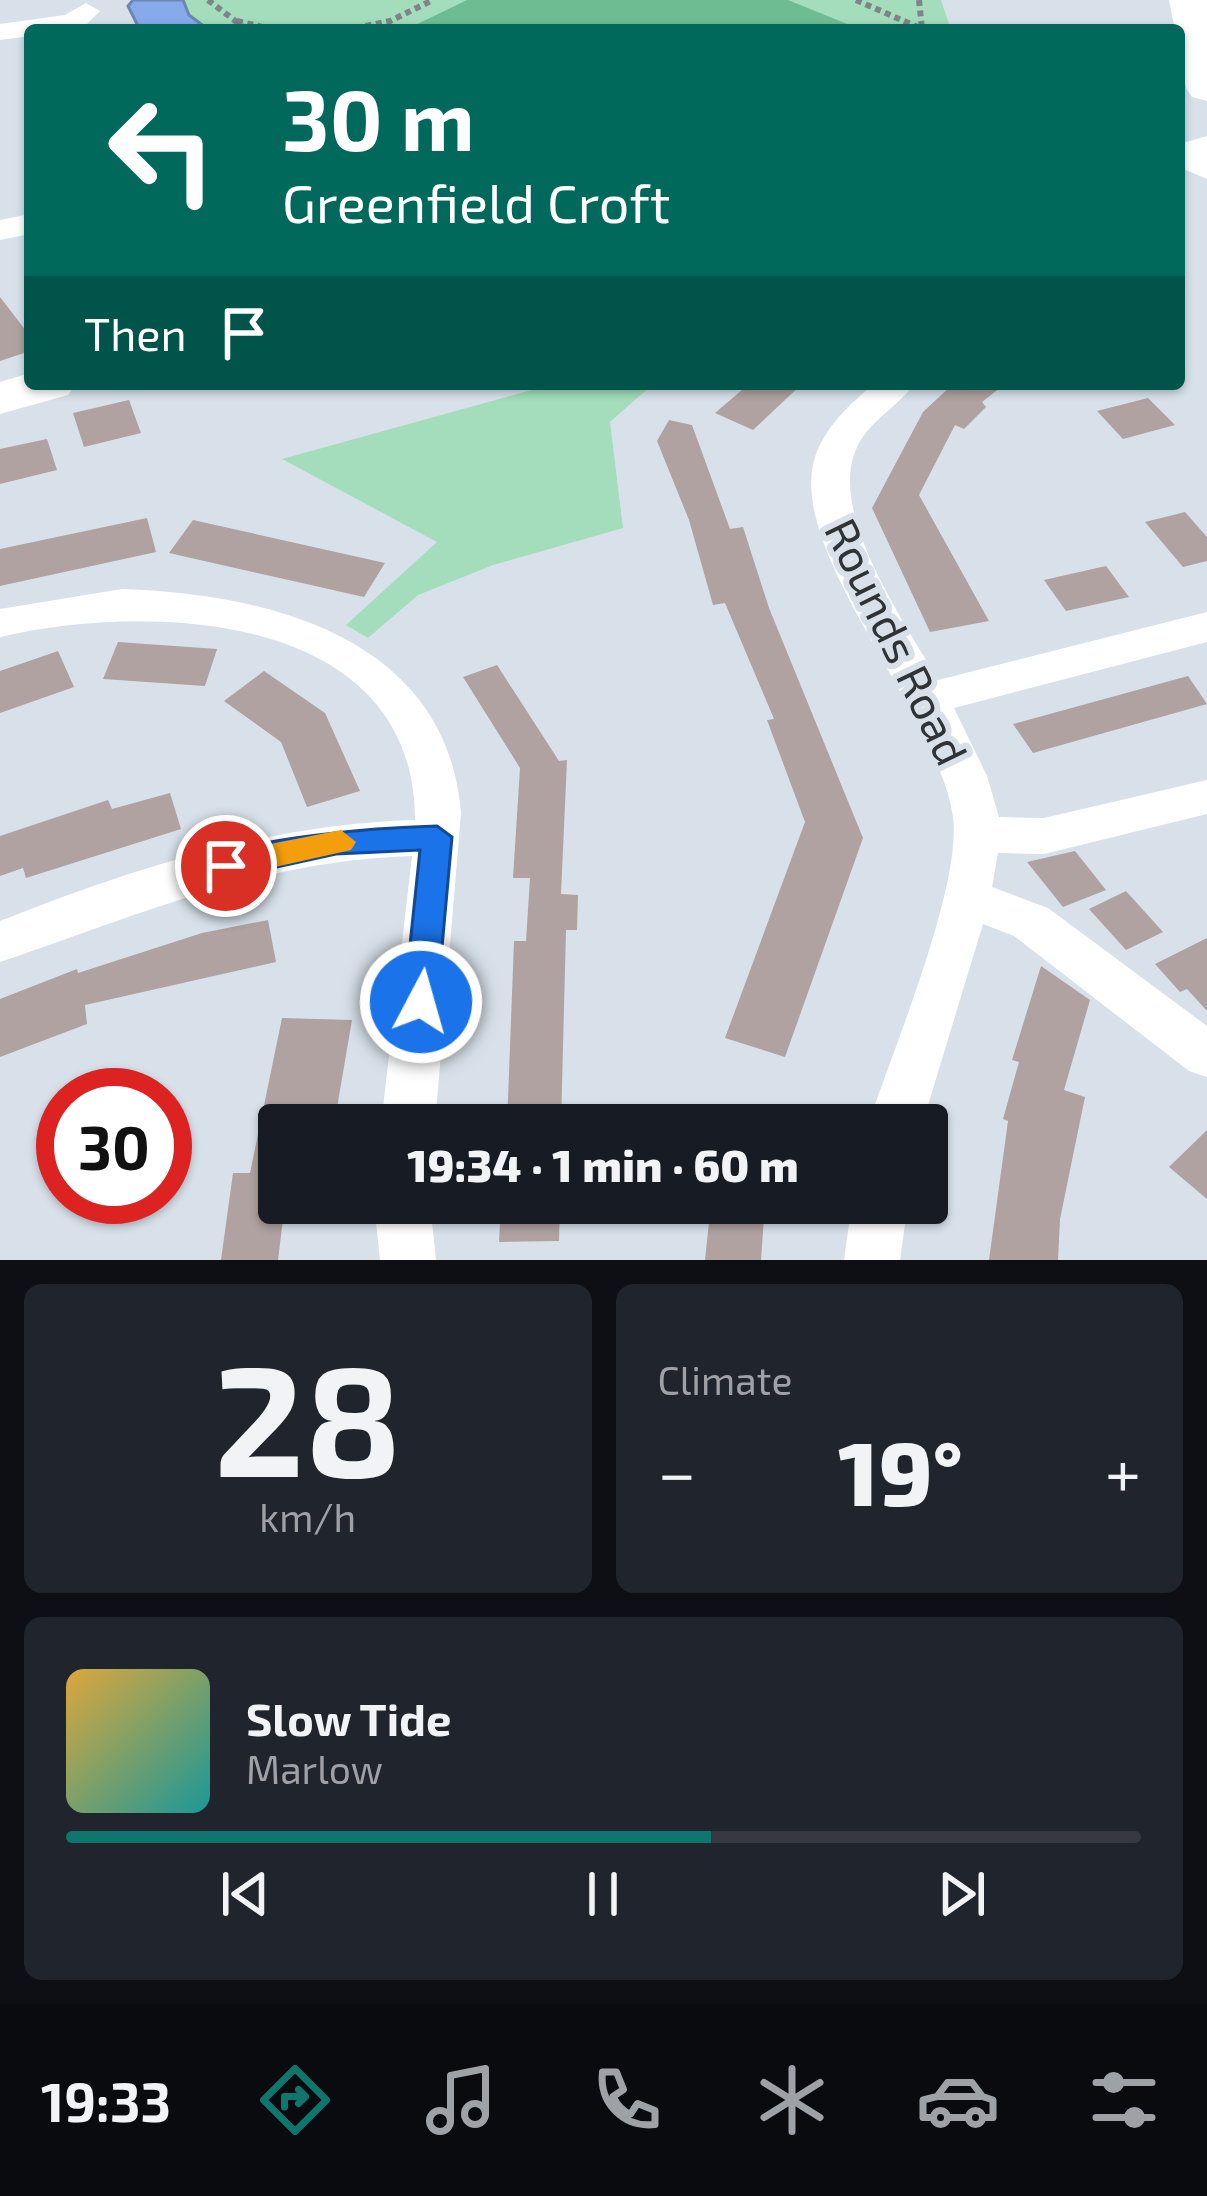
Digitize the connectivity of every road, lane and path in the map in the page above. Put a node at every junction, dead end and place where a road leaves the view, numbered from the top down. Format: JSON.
{"nodes":[{"id":1,"x":208,"y":0,"type":"edge"},
{"id":2,"x":433,"y":0,"type":"edge"},
{"id":3,"x":856,"y":0,"type":"edge"},
{"id":4,"x":1189,"y":0,"type":"edge"},
{"id":5,"x":86,"y":20,"type":"dead end"},
{"id":6,"x":232,"y":20,"type":"junction"},
{"id":7,"x":390,"y":21,"type":"junction"},
{"id":8,"x":57,"y":24,"type":"edge"},
{"id":9,"x":238,"y":24,"type":"edge"},
{"id":10,"x":250,"y":24,"type":"edge"},
{"id":11,"x":375,"y":24,"type":"edge"},
{"id":12,"x":386,"y":24,"type":"edge"},
{"id":13,"x":909,"y":24,"type":"edge"},
{"id":14,"x":1207,"y":88,"type":"edge"},
{"id":15,"x":890,"y":390,"type":"edge"},
{"id":16,"x":0,"y":623,"type":"edge"},
{"id":17,"x":1207,"y":627,"type":"edge"},
{"id":18,"x":930,"y":698,"type":"junction"},
{"id":19,"x":1207,"y":797,"type":"edge"},
{"id":20,"x":977,"y":835,"type":"junction"},
{"id":21,"x":437,"y":837,"type":"junction"},
{"id":22,"x":964,"y":897,"type":"junction"},
{"id":23,"x":0,"y":942,"type":"edge"},
{"id":24,"x":1207,"y":1055,"type":"edge"},
{"id":25,"x":410,"y":1104,"type":"edge"},
{"id":26,"x":901,"y":1104,"type":"edge"},
{"id":27,"x":404,"y":1224,"type":"edge"},
{"id":28,"x":877,"y":1224,"type":"edge"},
{"id":29,"x":408,"y":1260,"type":"edge"},
{"id":30,"x":872,"y":1260,"type":"edge"}],
"edges":[{"from":1,"to":6,"type":"path"},
{"from":2,"to":7,"type":"path"},
{"from":3,"to":13,"type":"path"},
{"from":4,"to":14,"type":"street"},
{"from":5,"to":8,"type":"street"},
{"from":6,"to":9,"type":"path"},
{"from":6,"to":10,"type":"path"},
{"from":7,"to":11,"type":"path"},
{"from":7,"to":12,"type":"path"},
{"from":15,"to":18,"type":"street","name":"Rounds Road"},
{"from":16,"to":21,"type":"street"},
{"from":17,"to":18,"type":"street"},
{"from":18,"to":20,"type":"street","name":"Rounds Road"},
{"from":19,"to":20,"type":"street"},
{"from":20,"to":22,"type":"street","name":"Rounds Road"},
{"from":21,"to":23,"type":"street"},
{"from":21,"to":25,"type":"street"},
{"from":22,"to":24,"type":"street"},
{"from":22,"to":26,"type":"street","name":"Rounds Road"},
{"from":27,"to":29,"type":"street"},
{"from":28,"to":30,"type":"street"}]}
